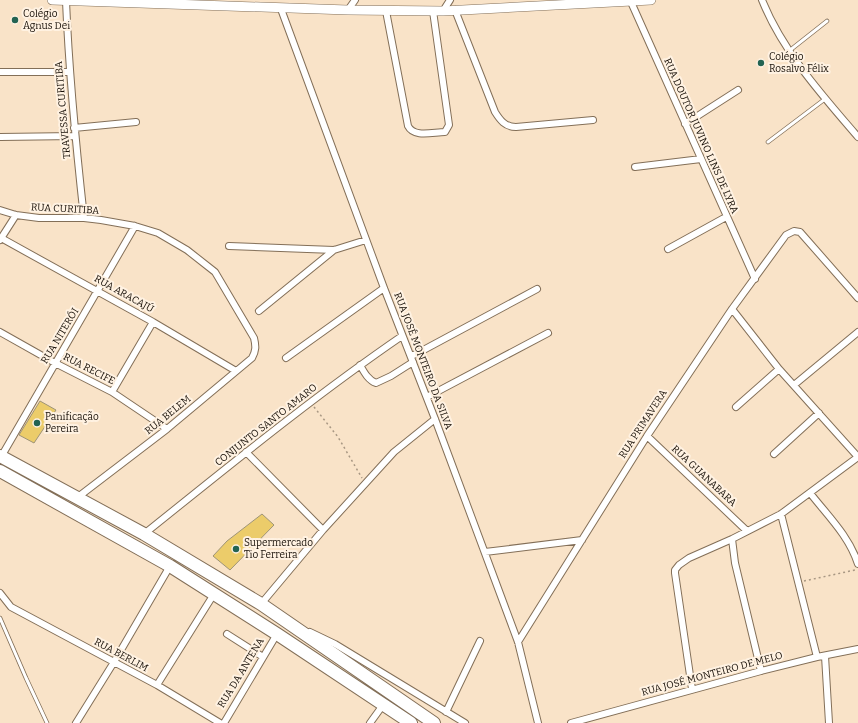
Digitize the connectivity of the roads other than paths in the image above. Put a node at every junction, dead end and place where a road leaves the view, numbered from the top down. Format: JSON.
{"nodes":[{"id":1,"x":52,"y":0,"type":"edge"},
{"id":2,"x":355,"y":0,"type":"edge"},
{"id":3,"x":450,"y":0,"type":"edge"},
{"id":4,"x":651,"y":0,"type":"edge"},
{"id":5,"x":762,"y":0,"type":"edge"},
{"id":6,"x":66,"y":1,"type":"edge"},
{"id":7,"x":182,"y":2,"type":"edge"},
{"id":8,"x":631,"y":2,"type":"junction"},
{"id":9,"x":204,"y":3,"type":"edge"},
{"id":10,"x":281,"y":8,"type":"junction"},
{"id":11,"x":348,"y":10,"type":"junction"},
{"id":12,"x":433,"y":10,"type":"junction"},
{"id":13,"x":455,"y":10,"type":"junction"},
{"id":14,"x":386,"y":11,"type":"junction"},
{"id":15,"x":443,"y":11,"type":"junction"},
{"id":16,"x":827,"y":21,"type":"dead end"},
{"id":17,"x":789,"y":51,"type":"junction"},
{"id":18,"x":0,"y":72,"type":"edge"},
{"id":19,"x":69,"y":72,"type":"junction"},
{"id":20,"x":738,"y":90,"type":"dead end"},
{"id":21,"x":826,"y":99,"type":"junction"},
{"id":22,"x":593,"y":120,"type":"dead end"},
{"id":23,"x":136,"y":122,"type":"dead end"},
{"id":24,"x":685,"y":124,"type":"junction"},
{"id":25,"x":74,"y":128,"type":"junction"},
{"id":26,"x":74,"y":136,"type":"junction"},
{"id":27,"x":0,"y":137,"type":"edge"},
{"id":28,"x":858,"y":137,"type":"edge"},
{"id":29,"x":768,"y":142,"type":"dead end"},
{"id":30,"x":701,"y":160,"type":"junction"},
{"id":31,"x":635,"y":167,"type":"dead end"},
{"id":32,"x":0,"y":210,"type":"edge"},
{"id":33,"x":16,"y":215,"type":"junction"},
{"id":34,"x":726,"y":217,"type":"junction"},
{"id":35,"x":84,"y":218,"type":"junction"},
{"id":36,"x":135,"y":226,"type":"junction"},
{"id":37,"x":1,"y":239,"type":"edge"},
{"id":38,"x":366,"y":240,"type":"junction"},
{"id":39,"x":229,"y":246,"type":"dead end"},
{"id":40,"x":668,"y":249,"type":"dead end"},
{"id":41,"x":334,"y":250,"type":"junction"},
{"id":42,"x":755,"y":279,"type":"junction"},
{"id":43,"x":384,"y":288,"type":"junction"},
{"id":44,"x":537,"y":289,"type":"dead end"},
{"id":45,"x":98,"y":291,"type":"junction"},
{"id":46,"x":858,"y":298,"type":"edge"},
{"id":47,"x":732,"y":309,"type":"junction"},
{"id":48,"x":259,"y":311,"type":"dead end"},
{"id":49,"x":153,"y":322,"type":"junction"},
{"id":50,"x":0,"y":332,"type":"edge"},
{"id":51,"x":858,"y":332,"type":"edge"},
{"id":52,"x":548,"y":333,"type":"dead end"},
{"id":53,"x":402,"y":336,"type":"junction"},
{"id":54,"x":254,"y":338,"type":"joint"},
{"id":55,"x":286,"y":358,"type":"dead end"},
{"id":56,"x":412,"y":359,"type":"junction"},
{"id":57,"x":55,"y":363,"type":"junction"},
{"id":58,"x":360,"y":365,"type":"junction"},
{"id":59,"x":779,"y":369,"type":"junction"},
{"id":60,"x":236,"y":371,"type":"junction"},
{"id":61,"x":794,"y":385,"type":"junction"},
{"id":62,"x":112,"y":392,"type":"junction"},
{"id":63,"x":427,"y":398,"type":"junction"},
{"id":64,"x":736,"y":407,"type":"dead end"},
{"id":65,"x":819,"y":413,"type":"junction"},
{"id":66,"x":435,"y":419,"type":"junction"},
{"id":67,"x":167,"y":429,"type":"junction"},
{"id":68,"x":647,"y":436,"type":"junction"},
{"id":69,"x":246,"y":452,"type":"junction"},
{"id":70,"x":774,"y":454,"type":"dead end"},
{"id":71,"x":1,"y":457,"type":"edge"},
{"id":72,"x":858,"y":457,"type":"edge"},
{"id":73,"x":0,"y":471,"type":"edge"},
{"id":74,"x":810,"y":493,"type":"junction"},
{"id":75,"x":78,"y":497,"type":"junction"},
{"id":76,"x":781,"y":514,"type":"junction"},
{"id":77,"x":323,"y":530,"type":"junction"},
{"id":78,"x":747,"y":531,"type":"junction"},
{"id":79,"x":144,"y":534,"type":"junction"},
{"id":80,"x":732,"y":539,"type":"junction"},
{"id":81,"x":582,"y":540,"type":"junction"},
{"id":82,"x":485,"y":552,"type":"junction"},
{"id":83,"x":858,"y":564,"type":"edge"},
{"id":84,"x":170,"y":566,"type":"junction"},
{"id":85,"x":0,"y":593,"type":"edge"},
{"id":86,"x":214,"y":594,"type":"junction"},
{"id":87,"x":261,"y":604,"type":"junction"},
{"id":88,"x":0,"y":618,"type":"edge"},
{"id":89,"x":297,"y":629,"type":"junction"},
{"id":90,"x":227,"y":634,"type":"dead end"},
{"id":91,"x":276,"y":634,"type":"junction"},
{"id":92,"x":480,"y":641,"type":"dead end"},
{"id":93,"x":518,"y":642,"type":"junction"},
{"id":94,"x":858,"y":649,"type":"edge"},
{"id":95,"x":262,"y":656,"type":"junction"},
{"id":96,"x":825,"y":656,"type":"junction"},
{"id":97,"x":817,"y":657,"type":"junction"},
{"id":98,"x":114,"y":662,"type":"junction"},
{"id":99,"x":761,"y":671,"type":"junction"},
{"id":100,"x":156,"y":686,"type":"junction"},
{"id":101,"x":692,"y":689,"type":"junction"},
{"id":102,"x":384,"y":705,"type":"junction"},
{"id":103,"x":446,"y":712,"type":"junction"},
{"id":104,"x":47,"y":723,"type":"edge"},
{"id":105,"x":76,"y":723,"type":"edge"},
{"id":106,"x":220,"y":723,"type":"edge"},
{"id":107,"x":224,"y":723,"type":"edge"},
{"id":108,"x":370,"y":723,"type":"edge"},
{"id":109,"x":411,"y":723,"type":"edge"},
{"id":110,"x":434,"y":723,"type":"edge"},
{"id":111,"x":465,"y":723,"type":"edge"},
{"id":112,"x":538,"y":723,"type":"edge"},
{"id":113,"x":571,"y":723,"type":"edge"},
{"id":114,"x":829,"y":723,"type":"edge"}],
"edges":[{"from":1,"to":6,"type":"main road"},
{"from":2,"to":11,"type":"street"},
{"from":3,"to":15,"type":"street"},
{"from":4,"to":8,"type":"main road"},
{"from":5,"to":17,"type":"street"},
{"from":6,"to":7,"type":"main road"},
{"from":6,"to":19,"type":"street","name":"TRAVESSA CURITIBA"},
{"from":7,"to":9,"type":"main road"},
{"from":8,"to":13,"type":"main road"},
{"from":8,"to":24,"type":"street","name":"RUA DOUTOR JUVINO LINS DE LYRA"},
{"from":9,"to":10,"type":"main road"},
{"from":10,"to":11,"type":"main road"},
{"from":10,"to":38,"type":"street","name":"RUA JOSÉ MONTEIRO DA SILVA"},
{"from":11,"to":14,"type":"main road"},
{"from":12,"to":14,"type":"main road"},
{"from":12,"to":14,"type":"street"},
{"from":12,"to":15,"type":"main road"},
{"from":13,"to":15,"type":"main road"},
{"from":13,"to":22,"type":"street"},
{"from":16,"to":17,"type":"lane"},
{"from":17,"to":21,"type":"street"},
{"from":18,"to":19,"type":"street"},
{"from":19,"to":25,"type":"street","name":"TRAVESSA CURITIBA"},
{"from":20,"to":24,"type":"street"},
{"from":21,"to":28,"type":"street"},
{"from":21,"to":29,"type":"lane"},
{"from":23,"to":25,"type":"street"},
{"from":24,"to":30,"type":"street","name":"RUA DOUTOR JUVINO LINS DE LYRA"},
{"from":25,"to":26,"type":"street","name":"TRAVESSA CURITIBA"},
{"from":26,"to":27,"type":"street"},
{"from":26,"to":35,"type":"street","name":"TRAVESSA CURITIBA"},
{"from":30,"to":31,"type":"street"},
{"from":30,"to":34,"type":"street","name":"RUA DOUTOR JUVINO LINS DE LYRA"},
{"from":32,"to":33,"type":"street","name":"RUA CURITIBA"},
{"from":33,"to":35,"type":"street","name":"RUA CURITIBA"},
{"from":33,"to":37,"type":"street"},
{"from":34,"to":40,"type":"street"},
{"from":34,"to":42,"type":"street","name":"RUA DOUTOR JUVINO LINS DE LYRA"},
{"from":35,"to":36,"type":"street","name":"RUA CURITIBA"},
{"from":36,"to":45,"type":"street","name":"RUA NITERÓI"},
{"from":36,"to":54,"type":"street","name":"RUA CURITIBA"},
{"from":37,"to":45,"type":"street","name":"RUA ARACAJÚ"},
{"from":38,"to":41,"type":"street"},
{"from":38,"to":43,"type":"street","name":"RUA JOSÉ MONTEIRO DA SILVA"},
{"from":39,"to":41,"type":"street"},
{"from":41,"to":48,"type":"street"},
{"from":42,"to":46,"type":"street","name":"RUA PRIMAVERA"},
{"from":42,"to":47,"type":"street","name":"RUA PRIMAVERA"},
{"from":43,"to":53,"type":"street","name":"RUA JOSÉ MONTEIRO DA SILVA"},
{"from":43,"to":55,"type":"street"},
{"from":44,"to":56,"type":"street"},
{"from":45,"to":49,"type":"street","name":"RUA ARACAJÚ"},
{"from":45,"to":57,"type":"street","name":"RUA NITERÓI"},
{"from":47,"to":59,"type":"street"},
{"from":47,"to":68,"type":"street","name":"RUA PRIMAVERA"},
{"from":49,"to":60,"type":"street","name":"RUA ARACAJÚ"},
{"from":49,"to":62,"type":"street"},
{"from":50,"to":57,"type":"street","name":"RUA RECIFE"},
{"from":51,"to":61,"type":"street"},
{"from":52,"to":63,"type":"street"},
{"from":53,"to":56,"type":"street","name":"RUA JOSÉ MONTEIRO DA SILVA"},
{"from":53,"to":58,"type":"street","name":"CONJUNTO SANTO AMARO"},
{"from":54,"to":60,"type":"street","name":"RUA BELEM"},
{"from":56,"to":58,"type":"street"},
{"from":56,"to":63,"type":"street","name":"RUA JOSÉ MONTEIRO DA SILVA"},
{"from":57,"to":62,"type":"street","name":"RUA RECIFE"},
{"from":57,"to":71,"type":"street","name":"RUA NITERÓI"},
{"from":58,"to":69,"type":"street","name":"CONJUNTO SANTO AMARO"},
{"from":59,"to":61,"type":"street"},
{"from":59,"to":64,"type":"street"},
{"from":60,"to":67,"type":"street","name":"RUA BELEM"},
{"from":61,"to":65,"type":"street"},
{"from":62,"to":67,"type":"street","name":"RUA RECIFE"},
{"from":63,"to":66,"type":"street","name":"RUA JOSÉ MONTEIRO DA SILVA"},
{"from":65,"to":70,"type":"street"},
{"from":65,"to":72,"type":"street"},
{"from":66,"to":77,"type":"street"},
{"from":66,"to":82,"type":"street","name":"RUA JOSÉ MONTEIRO DA SILVA"},
{"from":67,"to":75,"type":"street","name":"RUA BELEM"},
{"from":68,"to":78,"type":"street","name":"RUA GUANABARA"},
{"from":68,"to":81,"type":"street","name":"RUA PRIMAVERA"},
{"from":69,"to":77,"type":"street"},
{"from":69,"to":79,"type":"street","name":"CONJUNTO SANTO AMARO"},
{"from":71,"to":75,"type":"highway"},
{"from":72,"to":74,"type":"street"},
{"from":73,"to":84,"type":"highway"},
{"from":74,"to":76,"type":"street"},
{"from":74,"to":83,"type":"street"},
{"from":75,"to":79,"type":"highway"},
{"from":76,"to":78,"type":"street"},
{"from":76,"to":97,"type":"street"},
{"from":77,"to":87,"type":"street"},
{"from":78,"to":80,"type":"street"},
{"from":79,"to":87,"type":"highway"},
{"from":80,"to":99,"type":"street"},
{"from":80,"to":101,"type":"street"},
{"from":81,"to":82,"type":"street"},
{"from":81,"to":93,"type":"street","name":"RUA PRIMAVERA"},
{"from":82,"to":93,"type":"street","name":"RUA JOSÉ MONTEIRO DA SILVA"},
{"from":84,"to":86,"type":"highway"},
{"from":84,"to":98,"type":"street"},
{"from":85,"to":98,"type":"street","name":"RUA BERLIM"},
{"from":86,"to":91,"type":"highway"},
{"from":86,"to":100,"type":"street"},
{"from":87,"to":89,"type":"highway"},
{"from":88,"to":104,"type":"lane"},
{"from":89,"to":103,"type":"street"},
{"from":89,"to":110,"type":"highway"},
{"from":90,"to":95,"type":"street"},
{"from":91,"to":95,"type":"street","name":"RUA DA ANTENA"},
{"from":91,"to":102,"type":"highway"},
{"from":92,"to":103,"type":"street"},
{"from":93,"to":112,"type":"street","name":"RUA JOSÉ MONTEIRO DA SILVA"},
{"from":94,"to":96,"type":"street","name":"RUA JOSÉ MONTEIRO DE MELO"},
{"from":95,"to":107,"type":"street","name":"RUA DA ANTENA"},
{"from":96,"to":97,"type":"street","name":"RUA JOSÉ MONTEIRO DE MELO"},
{"from":96,"to":114,"type":"street"},
{"from":97,"to":99,"type":"street","name":"RUA JOSÉ MONTEIRO DE MELO"},
{"from":98,"to":100,"type":"street","name":"RUA BERLIM"},
{"from":98,"to":105,"type":"street"},
{"from":99,"to":101,"type":"street","name":"RUA JOSÉ MONTEIRO DE MELO"},
{"from":100,"to":106,"type":"street","name":"RUA BERLIM"},
{"from":101,"to":113,"type":"street","name":"RUA JOSÉ MONTEIRO DE MELO"},
{"from":102,"to":108,"type":"street"},
{"from":102,"to":109,"type":"highway"},
{"from":103,"to":111,"type":"street"}]}
